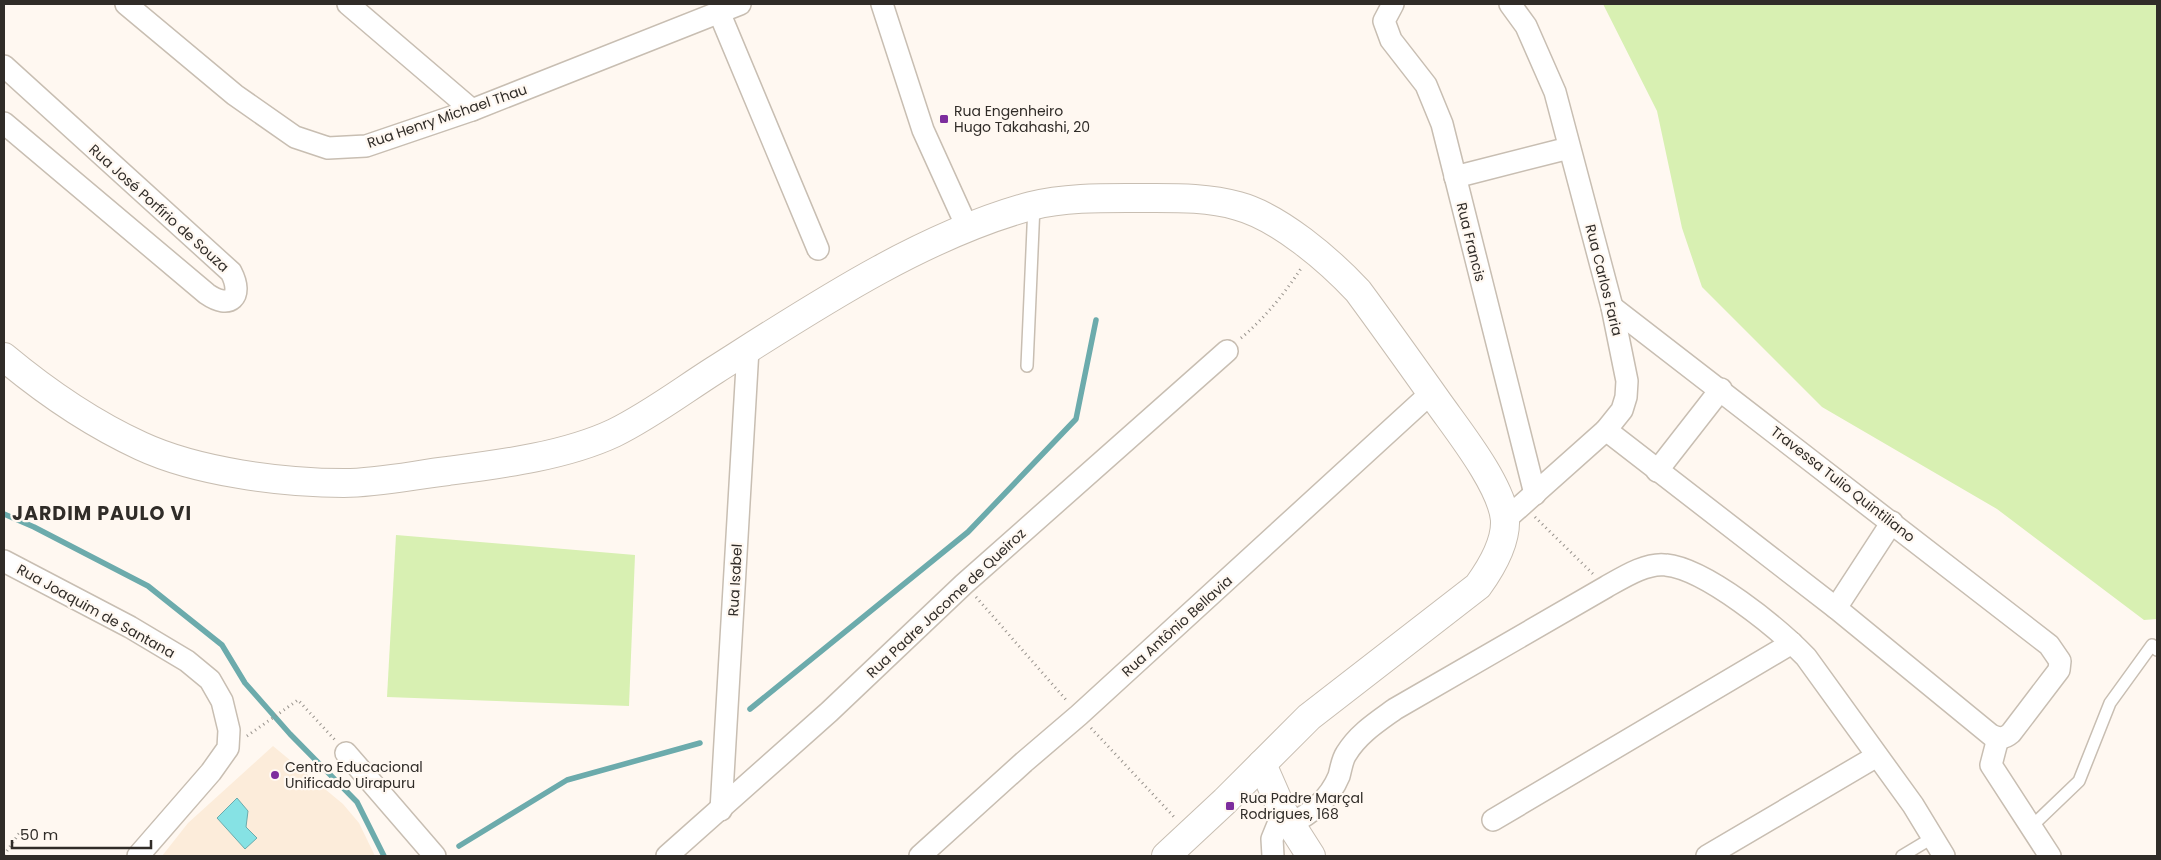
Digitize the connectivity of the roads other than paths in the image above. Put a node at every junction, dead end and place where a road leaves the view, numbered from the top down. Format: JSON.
{"nodes":[{"id":1,"x":126,"y":4,"type":"edge"},
{"id":2,"x":348,"y":4,"type":"edge"},
{"id":3,"x":740,"y":4,"type":"edge"},
{"id":4,"x":882,"y":4,"type":"edge"},
{"id":5,"x":1393,"y":4,"type":"edge"},
{"id":6,"x":1510,"y":4,"type":"edge"},
{"id":7,"x":719,"y":12,"type":"junction"},
{"id":8,"x":4,"y":66,"type":"edge"},
{"id":9,"x":472,"y":110,"type":"junction"},
{"id":10,"x":4,"y":123,"type":"edge"},
{"id":11,"x":1569,"y":148,"type":"junction"},
{"id":12,"x":1455,"y":177,"type":"junction"},
{"id":13,"x":1034,"y":206,"type":"junction"},
{"id":14,"x":967,"y":227,"type":"junction"},
{"id":15,"x":818,"y":249,"type":"dead end"},
{"id":16,"x":1612,"y":306,"type":"junction"},
{"id":17,"x":748,"y":349,"type":"junction"},
{"id":18,"x":1227,"y":351,"type":"dead end"},
{"id":19,"x":4,"y":357,"type":"edge"},
{"id":20,"x":1026,"y":366,"type":"dead end"},
{"id":21,"x":1721,"y":389,"type":"junction"},
{"id":22,"x":1432,"y":393,"type":"junction"},
{"id":23,"x":1606,"y":430,"type":"junction"},
{"id":24,"x":1657,"y":470,"type":"junction"},
{"id":25,"x":1521,"y":506,"type":"junction"},
{"id":26,"x":1892,"y":522,"type":"junction"},
{"id":27,"x":4,"y":561,"type":"edge"},
{"id":28,"x":1836,"y":608,"type":"junction"},
{"id":29,"x":1792,"y":643,"type":"junction"},
{"id":30,"x":2157,"y":650,"type":"edge"},
{"id":31,"x":2004,"y":736,"type":"junction"},
{"id":32,"x":346,"y":753,"type":"road end"},
{"id":33,"x":1877,"y":756,"type":"junction"},
{"id":34,"x":1262,"y":764,"type":"junction"},
{"id":35,"x":721,"y":810,"type":"junction"},
{"id":36,"x":1287,"y":818,"type":"junction"},
{"id":37,"x":1493,"y":820,"type":"dead end"},
{"id":38,"x":2031,"y":826,"type":"junction"},
{"id":39,"x":1932,"y":838,"type":"junction"},
{"id":40,"x":138,"y":856,"type":"edge"},
{"id":41,"x":435,"y":856,"type":"edge"},
{"id":42,"x":667,"y":856,"type":"edge"},
{"id":43,"x":920,"y":856,"type":"edge"},
{"id":44,"x":1166,"y":856,"type":"edge"},
{"id":45,"x":1273,"y":856,"type":"edge"},
{"id":46,"x":1311,"y":856,"type":"edge"},
{"id":47,"x":1707,"y":856,"type":"edge"},
{"id":48,"x":1902,"y":856,"type":"edge"},
{"id":49,"x":1944,"y":856,"type":"edge"},
{"id":50,"x":2050,"y":856,"type":"edge"}],
"edges":[{"from":1,"to":9,"type":"street","name":"Rua Henry Michael Thau"},
{"from":2,"to":9,"type":"street"},
{"from":3,"to":7,"type":"street","name":"Rua Henry Michael Thau"},
{"from":4,"to":14,"type":"street"},
{"from":5,"to":12,"type":"street","name":"Rua Francis"},
{"from":6,"to":11,"type":"street","name":"Rua Carlos Faria"},
{"from":7,"to":9,"type":"street","name":"Rua Henry Michael Thau"},
{"from":7,"to":15,"type":"street"},
{"from":8,"to":10,"type":"street","name":"Rua José Porfírio de Souza"},
{"from":11,"to":12,"type":"street"},
{"from":11,"to":16,"type":"street","name":"Rua Carlos Faria"},
{"from":12,"to":25,"type":"street","name":"Rua Francis"},
{"from":13,"to":14,"type":"main road"},
{"from":13,"to":20,"type":"lane"},
{"from":13,"to":22,"type":"main road"},
{"from":14,"to":17,"type":"main road"},
{"from":16,"to":21,"type":"street","name":"Travessa Tulio Quintiliano"},
{"from":16,"to":23,"type":"street","name":"Rua Carlos Faria"},
{"from":17,"to":19,"type":"main road"},
{"from":17,"to":35,"type":"street","name":"Rua Isabel"},
{"from":18,"to":35,"type":"street","name":"Rua Padre Jacome de Queiroz"},
{"from":21,"to":24,"type":"street"},
{"from":21,"to":26,"type":"street","name":"Travessa Tulio Quintiliano"},
{"from":22,"to":25,"type":"main road"},
{"from":22,"to":43,"type":"street","name":"Rua Antônio Bellavia"},
{"from":23,"to":24,"type":"street"},
{"from":23,"to":25,"type":"street","name":"Rua Carlos Faria"},
{"from":24,"to":28,"type":"street"},
{"from":25,"to":34,"type":"main road"},
{"from":26,"to":28,"type":"street"},
{"from":26,"to":31,"type":"street","name":"Travessa Tulio Quintiliano"},
{"from":27,"to":40,"type":"street","name":"Rua Joaquim de Santana"},
{"from":28,"to":31,"type":"street"},
{"from":29,"to":33,"type":"street"},
{"from":29,"to":36,"type":"street"},
{"from":29,"to":37,"type":"street"},
{"from":30,"to":38,"type":"lane"},
{"from":31,"to":38,"type":"street"},
{"from":32,"to":41,"type":"street"},
{"from":33,"to":39,"type":"street"},
{"from":33,"to":47,"type":"street"},
{"from":34,"to":36,"type":"main road"},
{"from":34,"to":44,"type":"main road"},
{"from":35,"to":42,"type":"street","name":"Rua Padre Jacome de Queiroz"},
{"from":36,"to":45,"type":"street"},
{"from":36,"to":46,"type":"main road"},
{"from":38,"to":50,"type":"street"},
{"from":39,"to":48,"type":"lane"},
{"from":39,"to":49,"type":"street"}]}
